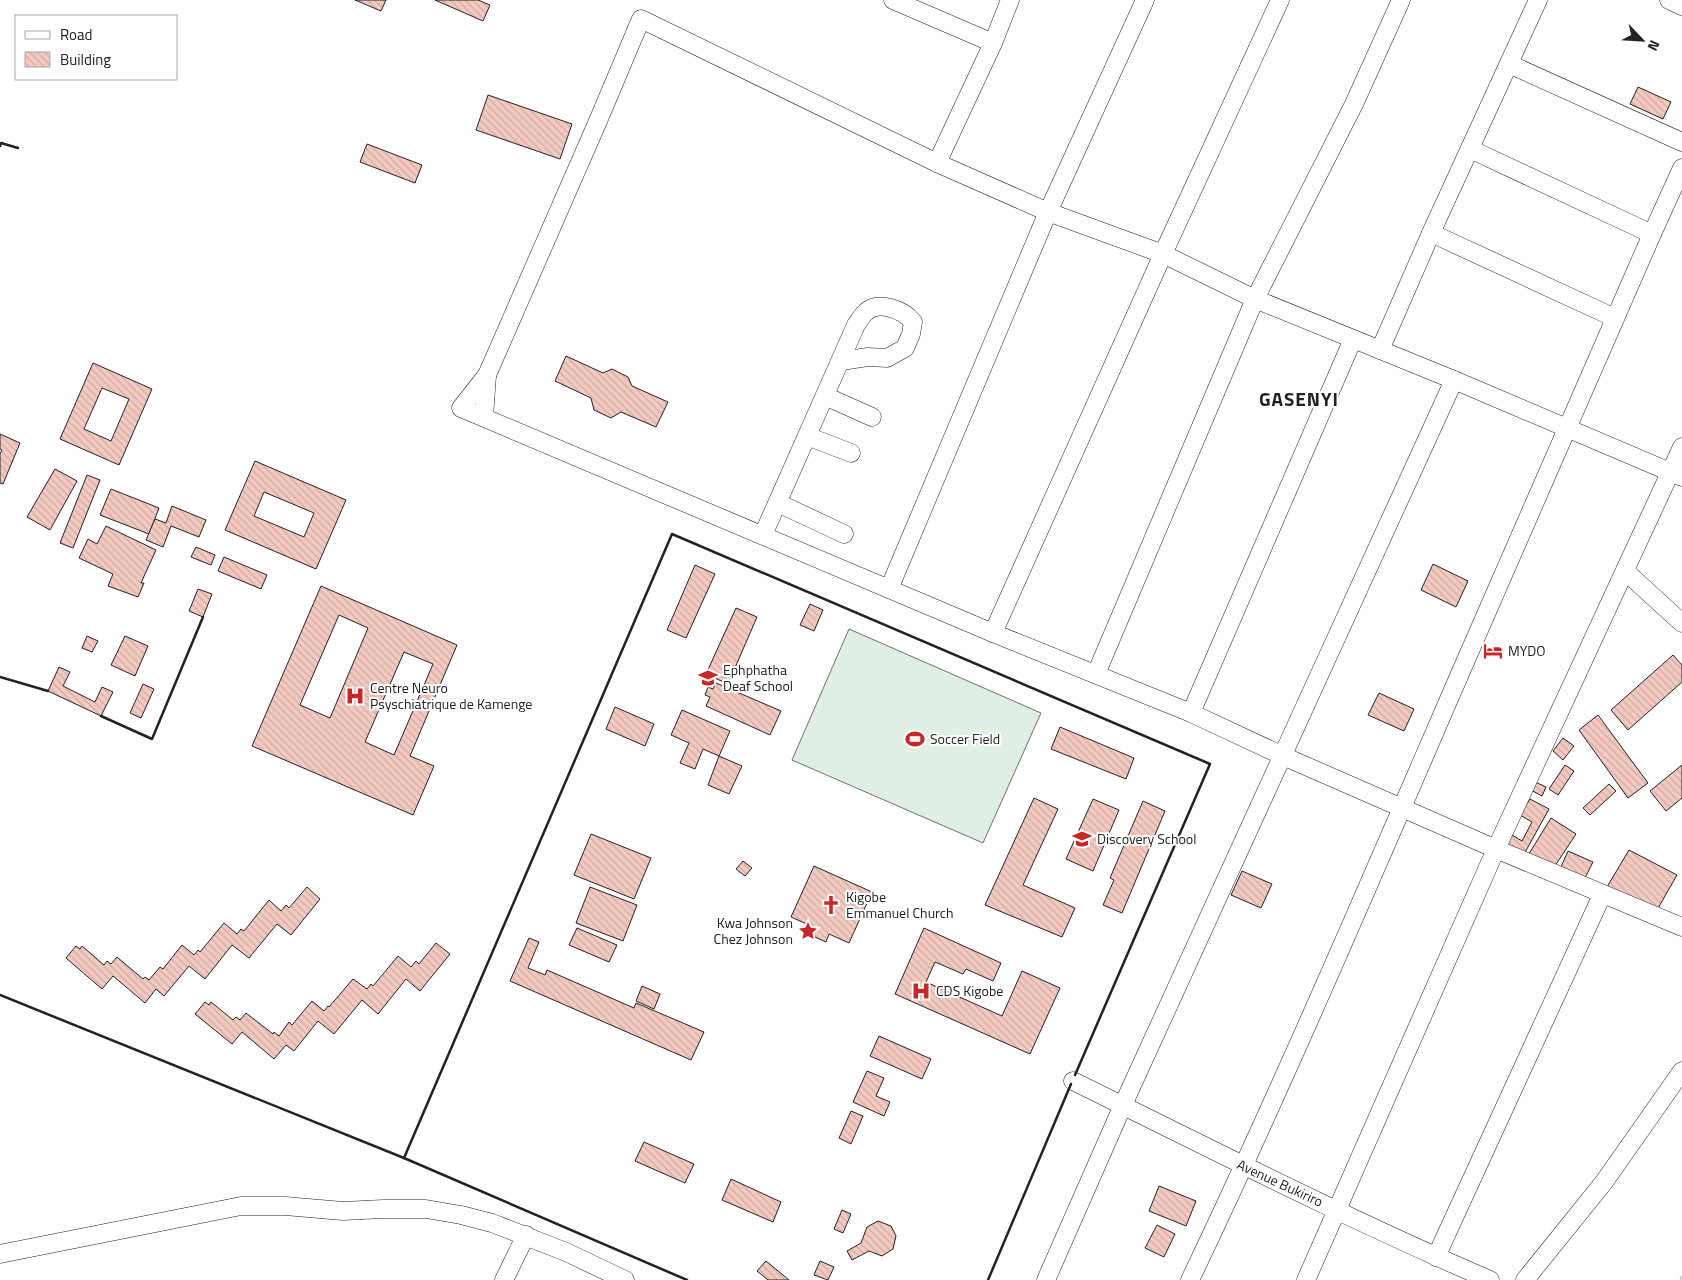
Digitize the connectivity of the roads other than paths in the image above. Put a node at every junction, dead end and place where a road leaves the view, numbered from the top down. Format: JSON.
{"nodes":[{"id":1,"x":893,"y":0,"type":"edge"},
{"id":2,"x":1010,"y":0,"type":"edge"},
{"id":3,"x":1145,"y":0,"type":"edge"},
{"id":4,"x":1280,"y":0,"type":"edge"},
{"id":5,"x":1401,"y":0,"type":"edge"},
{"id":6,"x":1538,"y":0,"type":"edge"},
{"id":7,"x":1669,"y":0,"type":"edge"},
{"id":8,"x":1682,"y":6,"type":"edge"},
{"id":9,"x":993,"y":43,"type":"junction"},
{"id":10,"x":1509,"y":64,"type":"junction"},
{"id":11,"x":1682,"y":142,"type":"edge"},
{"id":12,"x":1470,"y":149,"type":"junction"},
{"id":13,"x":937,"y":163,"type":"junction"},
{"id":14,"x":1682,"y":168,"type":"edge"},
{"id":15,"x":1048,"y":212,"type":"junction"},
{"id":16,"x":1431,"y":233,"type":"junction"},
{"id":17,"x":1652,"y":234,"type":"junction"},
{"id":18,"x":1163,"y":254,"type":"junction"},
{"id":19,"x":1255,"y":299,"type":"junction"},
{"id":20,"x":1615,"y":318,"type":"junction"},
{"id":21,"x":1352,"y":339,"type":"junction"},
{"id":22,"x":1380,"y":350,"type":"junction"},
{"id":23,"x":841,"y":361,"type":"dead end"},
{"id":24,"x":487,"y":376,"type":"junction"},
{"id":25,"x":1454,"y":380,"type":"junction"},
{"id":26,"x":825,"y":396,"type":"junction"},
{"id":27,"x":484,"y":417,"type":"junction"},
{"id":28,"x":872,"y":417,"type":"dead end"},
{"id":29,"x":1567,"y":428,"type":"junction"},
{"id":30,"x":807,"y":436,"type":"junction"},
{"id":31,"x":1682,"y":447,"type":"edge"},
{"id":32,"x":851,"y":453,"type":"dead end"},
{"id":33,"x":1676,"y":475,"type":"edge"},
{"id":34,"x":778,"y":503,"type":"junction"},
{"id":35,"x":844,"y":534,"type":"dead end"},
{"id":36,"x":764,"y":535,"type":"junction"},
{"id":37,"x":1625,"y":572,"type":"junction"},
{"id":38,"x":889,"y":589,"type":"junction"},
{"id":39,"x":1682,"y":624,"type":"edge"},
{"id":40,"x":994,"y":633,"type":"junction"},
{"id":41,"x":1096,"y":674,"type":"junction"},
{"id":42,"x":1191,"y":713,"type":"junction"},
{"id":43,"x":1283,"y":756,"type":"junction"},
{"id":44,"x":1403,"y":808,"type":"junction"},
{"id":45,"x":1496,"y":850,"type":"junction"},
{"id":46,"x":1602,"y":895,"type":"junction"},
{"id":47,"x":1682,"y":927,"type":"edge"},
{"id":48,"x":1682,"y":1071,"type":"edge"},
{"id":49,"x":1073,"y":1081,"type":"dead end"},
{"id":50,"x":1123,"y":1105,"type":"junction"},
{"id":51,"x":1244,"y":1166,"type":"junction"},
{"id":52,"x":1337,"y":1210,"type":"junction"},
{"id":53,"x":526,"y":1236,"type":"junction"},
{"id":54,"x":1,"y":1257,"type":"edge"},
{"id":55,"x":1436,"y":1257,"type":"junction"},
{"id":56,"x":504,"y":1280,"type":"edge"},
{"id":57,"x":625,"y":1280,"type":"edge"},
{"id":58,"x":1046,"y":1280,"type":"edge"},
{"id":59,"x":1190,"y":1280,"type":"edge"},
{"id":60,"x":1306,"y":1280,"type":"edge"},
{"id":61,"x":1490,"y":1280,"type":"edge"},
{"id":62,"x":1525,"y":1280,"type":"edge"}],
"edges":[{"from":1,"to":9,"type":"street"},
{"from":2,"to":9,"type":"street"},
{"from":3,"to":15,"type":"street"},
{"from":4,"to":18,"type":"street"},
{"from":5,"to":19,"type":"street"},
{"from":6,"to":10,"type":"street"},
{"from":7,"to":8,"type":"street"},
{"from":9,"to":13,"type":"street"},
{"from":10,"to":11,"type":"street"},
{"from":10,"to":12,"type":"street"},
{"from":12,"to":16,"type":"street"},
{"from":12,"to":17,"type":"street"},
{"from":13,"to":15,"type":"street"},
{"from":13,"to":24,"type":"street"},
{"from":14,"to":17,"type":"street"},
{"from":15,"to":18,"type":"street"},
{"from":15,"to":38,"type":"street"},
{"from":16,"to":20,"type":"street"},
{"from":16,"to":22,"type":"street"},
{"from":17,"to":20,"type":"street"},
{"from":18,"to":19,"type":"street"},
{"from":18,"to":40,"type":"street"},
{"from":19,"to":21,"type":"street"},
{"from":19,"to":41,"type":"street"},
{"from":20,"to":29,"type":"street"},
{"from":21,"to":22,"type":"street"},
{"from":21,"to":42,"type":"street"},
{"from":22,"to":25,"type":"street"},
{"from":23,"to":26,"type":"street"},
{"from":24,"to":27,"type":"street"},
{"from":24,"to":27,"type":"street"},
{"from":25,"to":29,"type":"street"},
{"from":25,"to":43,"type":"street"},
{"from":26,"to":28,"type":"street"},
{"from":26,"to":30,"type":"street"},
{"from":27,"to":36,"type":"street"},
{"from":29,"to":33,"type":"street"},
{"from":29,"to":44,"type":"street"},
{"from":30,"to":32,"type":"street"},
{"from":30,"to":34,"type":"street"},
{"from":31,"to":33,"type":"street"},
{"from":33,"to":37,"type":"street"},
{"from":34,"to":35,"type":"street"},
{"from":34,"to":36,"type":"street"},
{"from":36,"to":38,"type":"street"},
{"from":37,"to":39,"type":"street"},
{"from":37,"to":45,"type":"street"},
{"from":38,"to":40,"type":"street"},
{"from":40,"to":41,"type":"street"},
{"from":41,"to":42,"type":"street"},
{"from":42,"to":43,"type":"street"},
{"from":43,"to":44,"type":"street"},
{"from":43,"to":50,"type":"street"},
{"from":44,"to":45,"type":"street"},
{"from":44,"to":51,"type":"street"},
{"from":45,"to":46,"type":"street"},
{"from":45,"to":52,"type":"street"},
{"from":46,"to":47,"type":"street"},
{"from":46,"to":55,"type":"street"},
{"from":48,"to":62,"type":"street"},
{"from":49,"to":50,"type":"street","name":"Avenue Bukiriro"},
{"from":50,"to":51,"type":"street","name":"Avenue Bukiriro"},
{"from":50,"to":58,"type":"street"},
{"from":51,"to":52,"type":"street","name":"Avenue Bukiriro"},
{"from":51,"to":59,"type":"street"},
{"from":52,"to":55,"type":"street","name":"Avenue Bukiriro"},
{"from":52,"to":60,"type":"street"},
{"from":53,"to":54,"type":"street"},
{"from":53,"to":56,"type":"street"},
{"from":53,"to":57,"type":"street"},
{"from":55,"to":61,"type":"street","name":"Avenue Bukiriro"}]}
